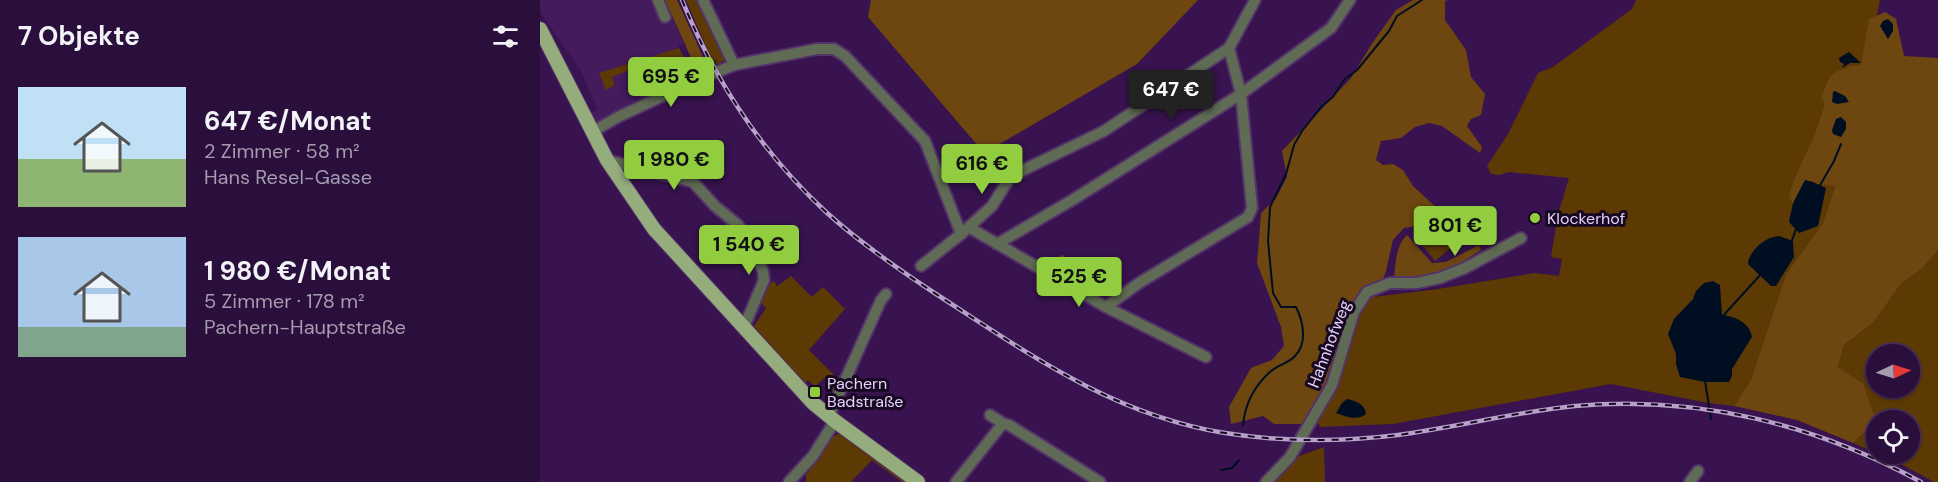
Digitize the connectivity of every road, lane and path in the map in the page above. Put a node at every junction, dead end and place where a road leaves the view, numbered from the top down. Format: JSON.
{"nodes":[{"id":1,"x":658,"y":0,"type":"edge"},
{"id":2,"x":703,"y":0,"type":"edge"},
{"id":3,"x":1255,"y":0,"type":"edge"},
{"id":4,"x":1350,"y":0,"type":"edge"},
{"id":5,"x":665,"y":17,"type":"dead end"},
{"id":6,"x":540,"y":30,"type":"edge"},
{"id":7,"x":1229,"y":48,"type":"junction"},
{"id":8,"x":734,"y":65,"type":"junction"},
{"id":9,"x":1241,"y":94,"type":"junction"},
{"id":10,"x":592,"y":132,"type":"junction"},
{"id":11,"x":607,"y":160,"type":"junction"},
{"id":12,"x":966,"y":231,"type":"junction"},
{"id":13,"x":1521,"y":238,"type":"dead end"},
{"id":14,"x":997,"y":244,"type":"junction"},
{"id":15,"x":921,"y":266,"type":"dead end"},
{"id":16,"x":886,"y":294,"type":"dead end"},
{"id":17,"x":1106,"y":307,"type":"junction"},
{"id":18,"x":744,"y":327,"type":"junction"},
{"id":19,"x":1206,"y":357,"type":"dead end"},
{"id":20,"x":990,"y":415,"type":"dead end"},
{"id":21,"x":832,"y":419,"type":"junction"},
{"id":22,"x":1004,"y":424,"type":"junction"},
{"id":23,"x":1698,"y":471,"type":"dead end"},
{"id":24,"x":789,"y":482,"type":"edge"},
{"id":25,"x":918,"y":482,"type":"edge"},
{"id":26,"x":956,"y":482,"type":"edge"},
{"id":27,"x":1100,"y":482,"type":"edge"},
{"id":28,"x":1266,"y":482,"type":"edge"},
{"id":29,"x":1690,"y":482,"type":"edge"}],
"edges":[{"from":1,"to":5,"type":"street"},
{"from":2,"to":8,"type":"street"},
{"from":3,"to":7,"type":"street"},
{"from":4,"to":9,"type":"street"},
{"from":6,"to":10,"type":"main road"},
{"from":7,"to":9,"type":"street"},
{"from":7,"to":12,"type":"street"},
{"from":8,"to":10,"type":"street"},
{"from":8,"to":12,"type":"street"},
{"from":9,"to":14,"type":"street"},
{"from":9,"to":17,"type":"street"},
{"from":10,"to":11,"type":"main road"},
{"from":11,"to":18,"type":"main road"},
{"from":11,"to":18,"type":"street"},
{"from":12,"to":14,"type":"street"},
{"from":12,"to":15,"type":"street"},
{"from":13,"to":28,"type":"street","name":"Hahnhofweg"},
{"from":14,"to":17,"type":"street"},
{"from":16,"to":21,"type":"street"},
{"from":17,"to":19,"type":"street"},
{"from":18,"to":21,"type":"main road"},
{"from":20,"to":22,"type":"street"},
{"from":21,"to":24,"type":"street"},
{"from":21,"to":25,"type":"main road"},
{"from":22,"to":26,"type":"street"},
{"from":22,"to":27,"type":"street"},
{"from":23,"to":29,"type":"street"}]}
